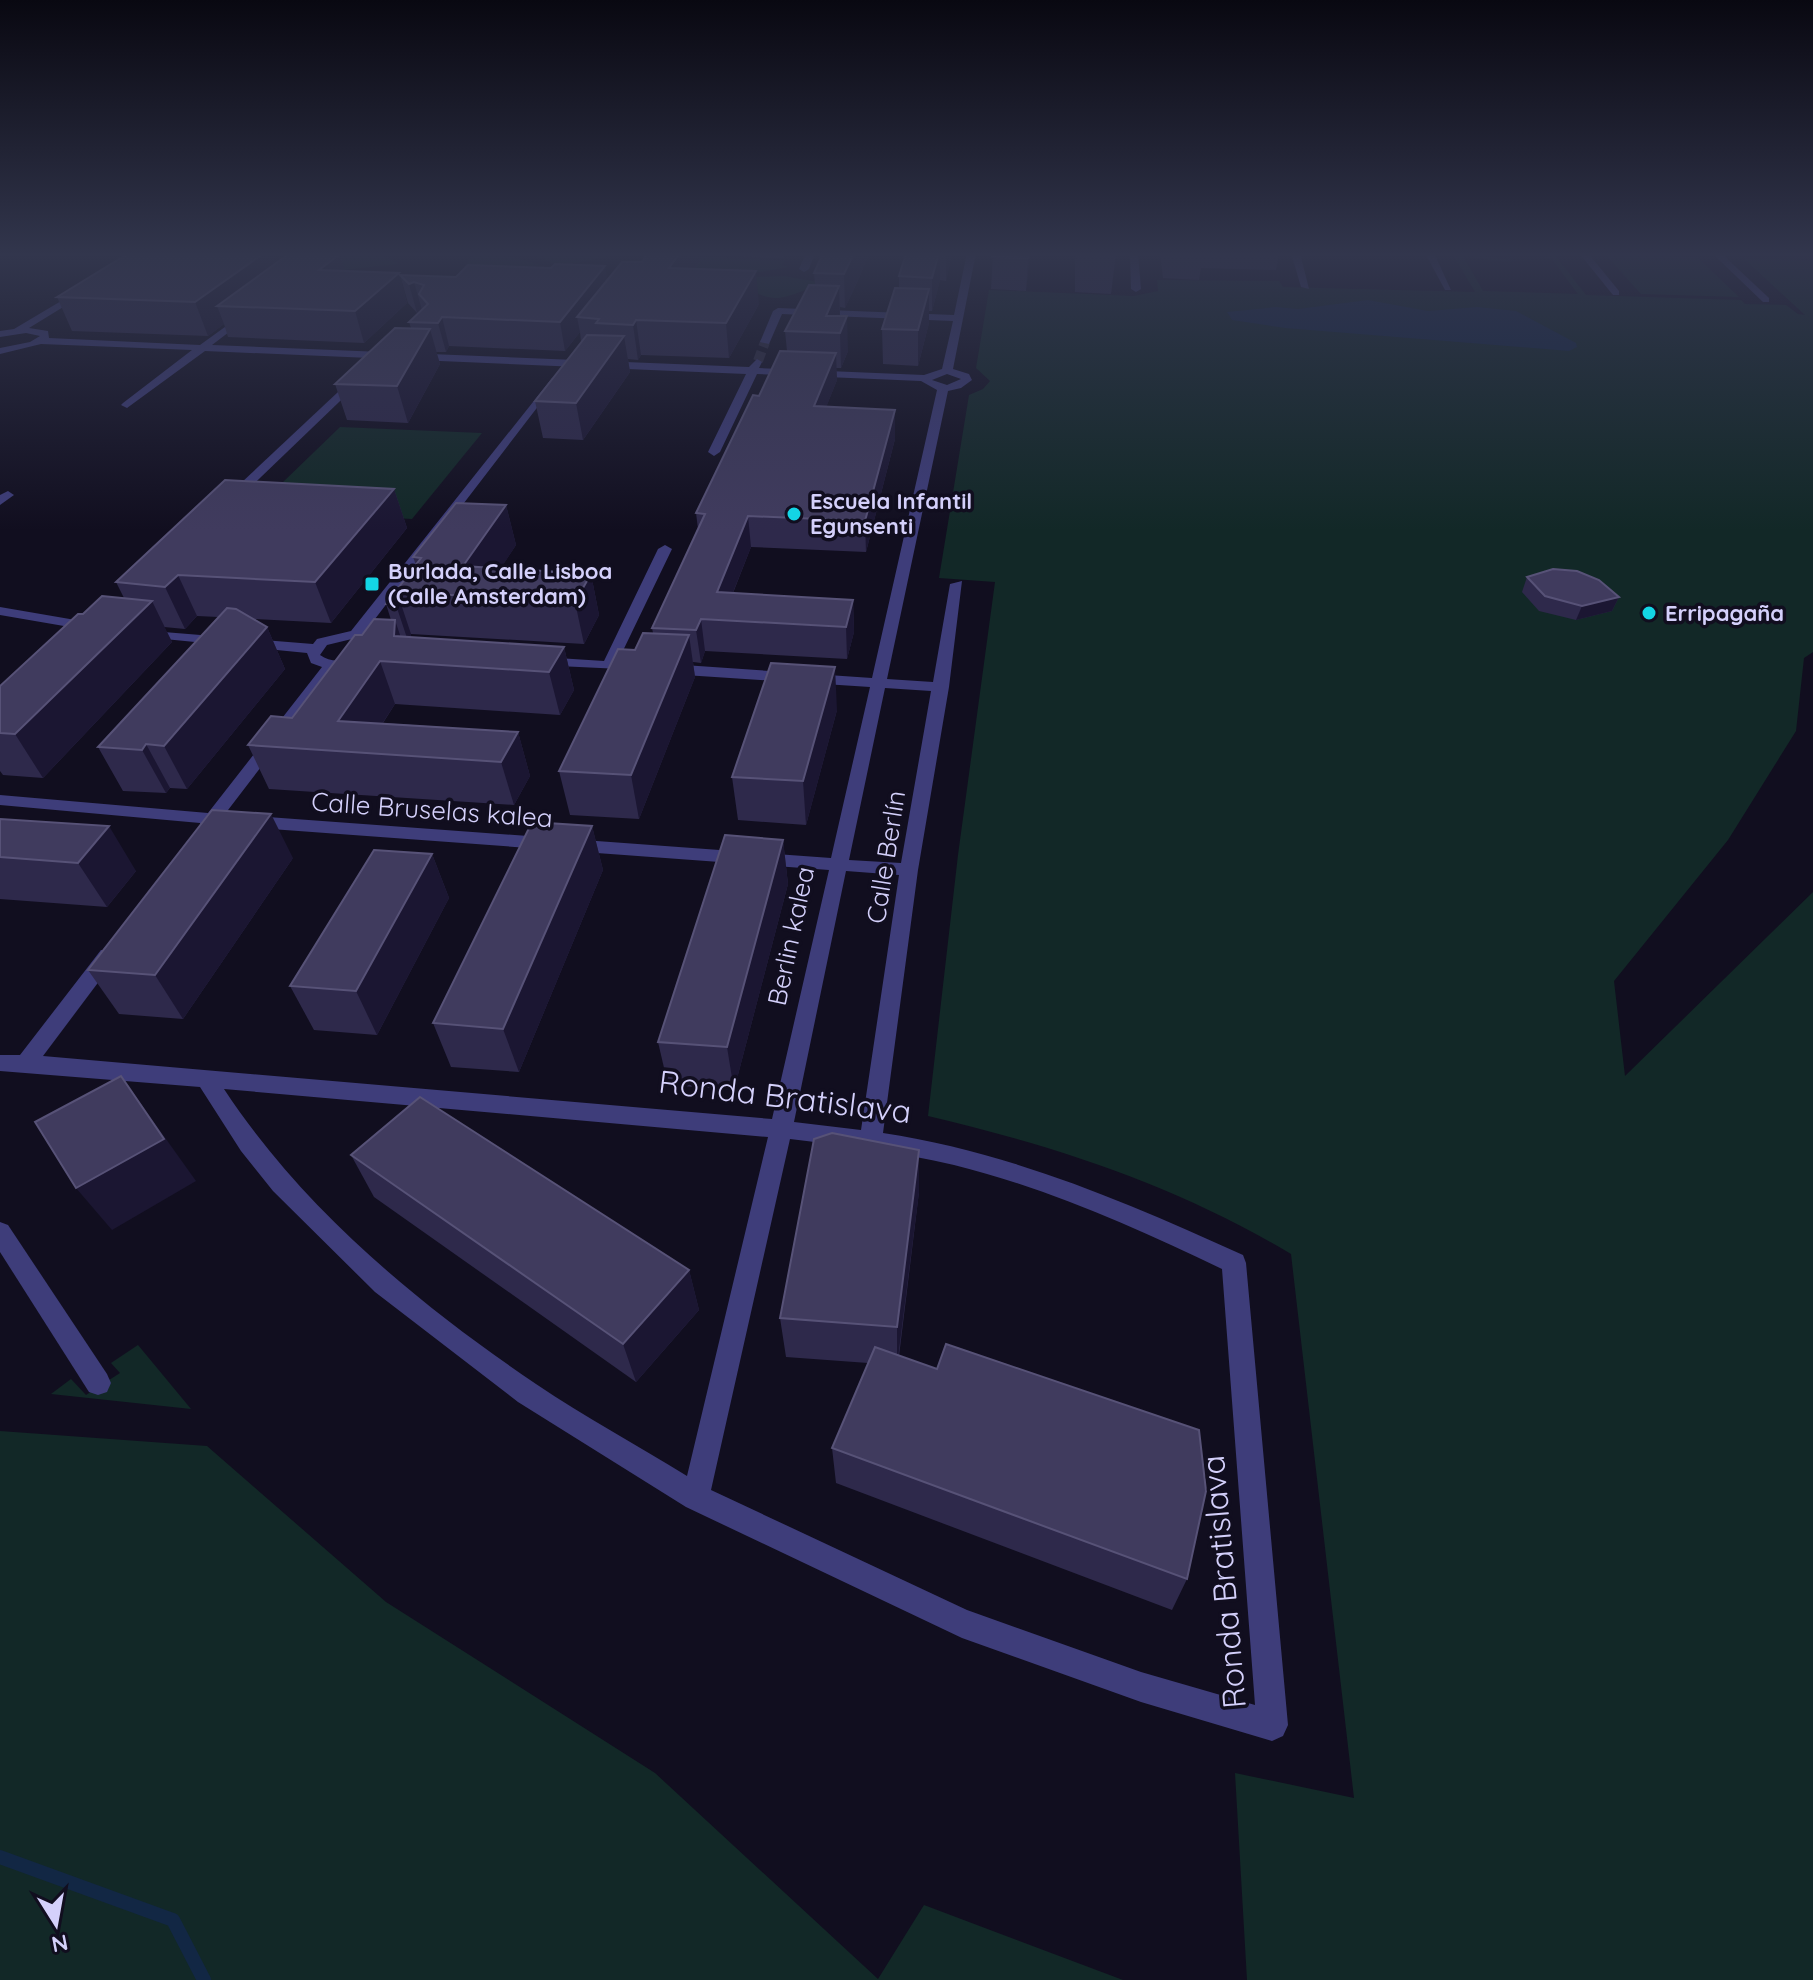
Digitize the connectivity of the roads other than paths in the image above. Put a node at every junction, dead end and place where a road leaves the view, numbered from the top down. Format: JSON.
{"nodes":[{"id":1,"x":179,"y":345,"type":"edge"},
{"id":2,"x":393,"y":345,"type":"edge"},
{"id":3,"x":952,"y":345,"type":"edge"},
{"id":4,"x":203,"y":347,"type":"junction"},
{"id":5,"x":383,"y":355,"type":"junction"},
{"id":6,"x":570,"y":358,"type":"junction"},
{"id":7,"x":756,"y":366,"type":"junction"},
{"id":8,"x":947,"y":371,"type":"junction"},
{"id":9,"x":925,"y":378,"type":"junction"},
{"id":10,"x":943,"y":388,"type":"junction"},
{"id":11,"x":127,"y":405,"type":"dead end"},
{"id":12,"x":714,"y":452,"type":"dead end"},
{"id":13,"x":217,"y":513,"type":"edge"},
{"id":14,"x":665,"y":549,"type":"dead end"},
{"id":15,"x":957,"y":584,"type":"dead end"},
{"id":16,"x":0,"y":611,"type":"edge"},
{"id":17,"x":109,"y":626,"type":"junction"},
{"id":18,"x":356,"y":634,"type":"junction"},
{"id":19,"x":83,"y":639,"type":"edge"},
{"id":20,"x":315,"y":649,"type":"junction"},
{"id":21,"x":518,"y":660,"type":"edge"},
{"id":22,"x":332,"y":665,"type":"junction"},
{"id":23,"x":609,"y":665,"type":"junction"},
{"id":24,"x":878,"y":680,"type":"junction"},
{"id":25,"x":941,"y":687,"type":"junction"},
{"id":26,"x":0,"y":800,"type":"edge"},
{"id":27,"x":212,"y":819,"type":"junction"},
{"id":28,"x":196,"y":840,"type":"edge"},
{"id":29,"x":837,"y":864,"type":"junction"},
{"id":30,"x":909,"y":870,"type":"junction"},
{"id":31,"x":122,"y":937,"type":"edge"},
{"id":32,"x":0,"y":1063,"type":"edge"},
{"id":33,"x":26,"y":1063,"type":"junction"},
{"id":34,"x":207,"y":1080,"type":"junction"},
{"id":35,"x":781,"y":1129,"type":"junction"},
{"id":36,"x":871,"y":1139,"type":"junction"},
{"id":37,"x":0,"y":1232,"type":"edge"},
{"id":38,"x":98,"y":1383,"type":"dead end"},
{"id":39,"x":696,"y":1497,"type":"junction"}],
"edges":[{"from":1,"to":4,"type":"street"},
{"from":2,"to":5,"type":"street"},
{"from":3,"to":8,"type":"street"},
{"from":4,"to":5,"type":"street"},
{"from":4,"to":11,"type":"street"},
{"from":5,"to":6,"type":"street"},
{"from":5,"to":13,"type":"street"},
{"from":6,"to":7,"type":"street"},
{"from":6,"to":18,"type":"street"},
{"from":7,"to":9,"type":"street"},
{"from":7,"to":12,"type":"street"},
{"from":8,"to":9,"type":"street"},
{"from":8,"to":10,"type":"street"},
{"from":9,"to":10,"type":"street"},
{"from":10,"to":24,"type":"street","name":"Berlin kalea"},
{"from":14,"to":23,"type":"street"},
{"from":15,"to":25,"type":"street","name":"Calle Berlín"},
{"from":16,"to":17,"type":"street"},
{"from":17,"to":19,"type":"street"},
{"from":17,"to":20,"type":"street"},
{"from":18,"to":20,"type":"street"},
{"from":18,"to":22,"type":"street"},
{"from":20,"to":22,"type":"street"},
{"from":21,"to":23,"type":"street"},
{"from":22,"to":27,"type":"street"},
{"from":23,"to":24,"type":"street"},
{"from":24,"to":25,"type":"street"},
{"from":24,"to":29,"type":"street","name":"Berlin kalea"},
{"from":25,"to":30,"type":"street","name":"Calle Berlín"},
{"from":26,"to":27,"type":"street","name":"Calle Bruselas kalea"},
{"from":27,"to":28,"type":"street"},
{"from":27,"to":29,"type":"street","name":"Calle Bruselas kalea"},
{"from":29,"to":30,"type":"street","name":"Calle Bruselas kalea"},
{"from":29,"to":35,"type":"street","name":"Berlin kalea"},
{"from":30,"to":36,"type":"street","name":"Calle Berlín"},
{"from":31,"to":33,"type":"street"},
{"from":32,"to":33,"type":"street","name":"Ronda Bratislava"},
{"from":33,"to":34,"type":"street","name":"Ronda Bratislava"},
{"from":34,"to":35,"type":"street","name":"Ronda Bratislava"},
{"from":34,"to":39,"type":"street","name":"Ronda Bratislava"},
{"from":35,"to":36,"type":"street","name":"Ronda Bratislava"},
{"from":35,"to":39,"type":"street","name":"Berlin kalea"},
{"from":36,"to":39,"type":"street","name":"Ronda Bratislava"},
{"from":37,"to":38,"type":"street"}]}
